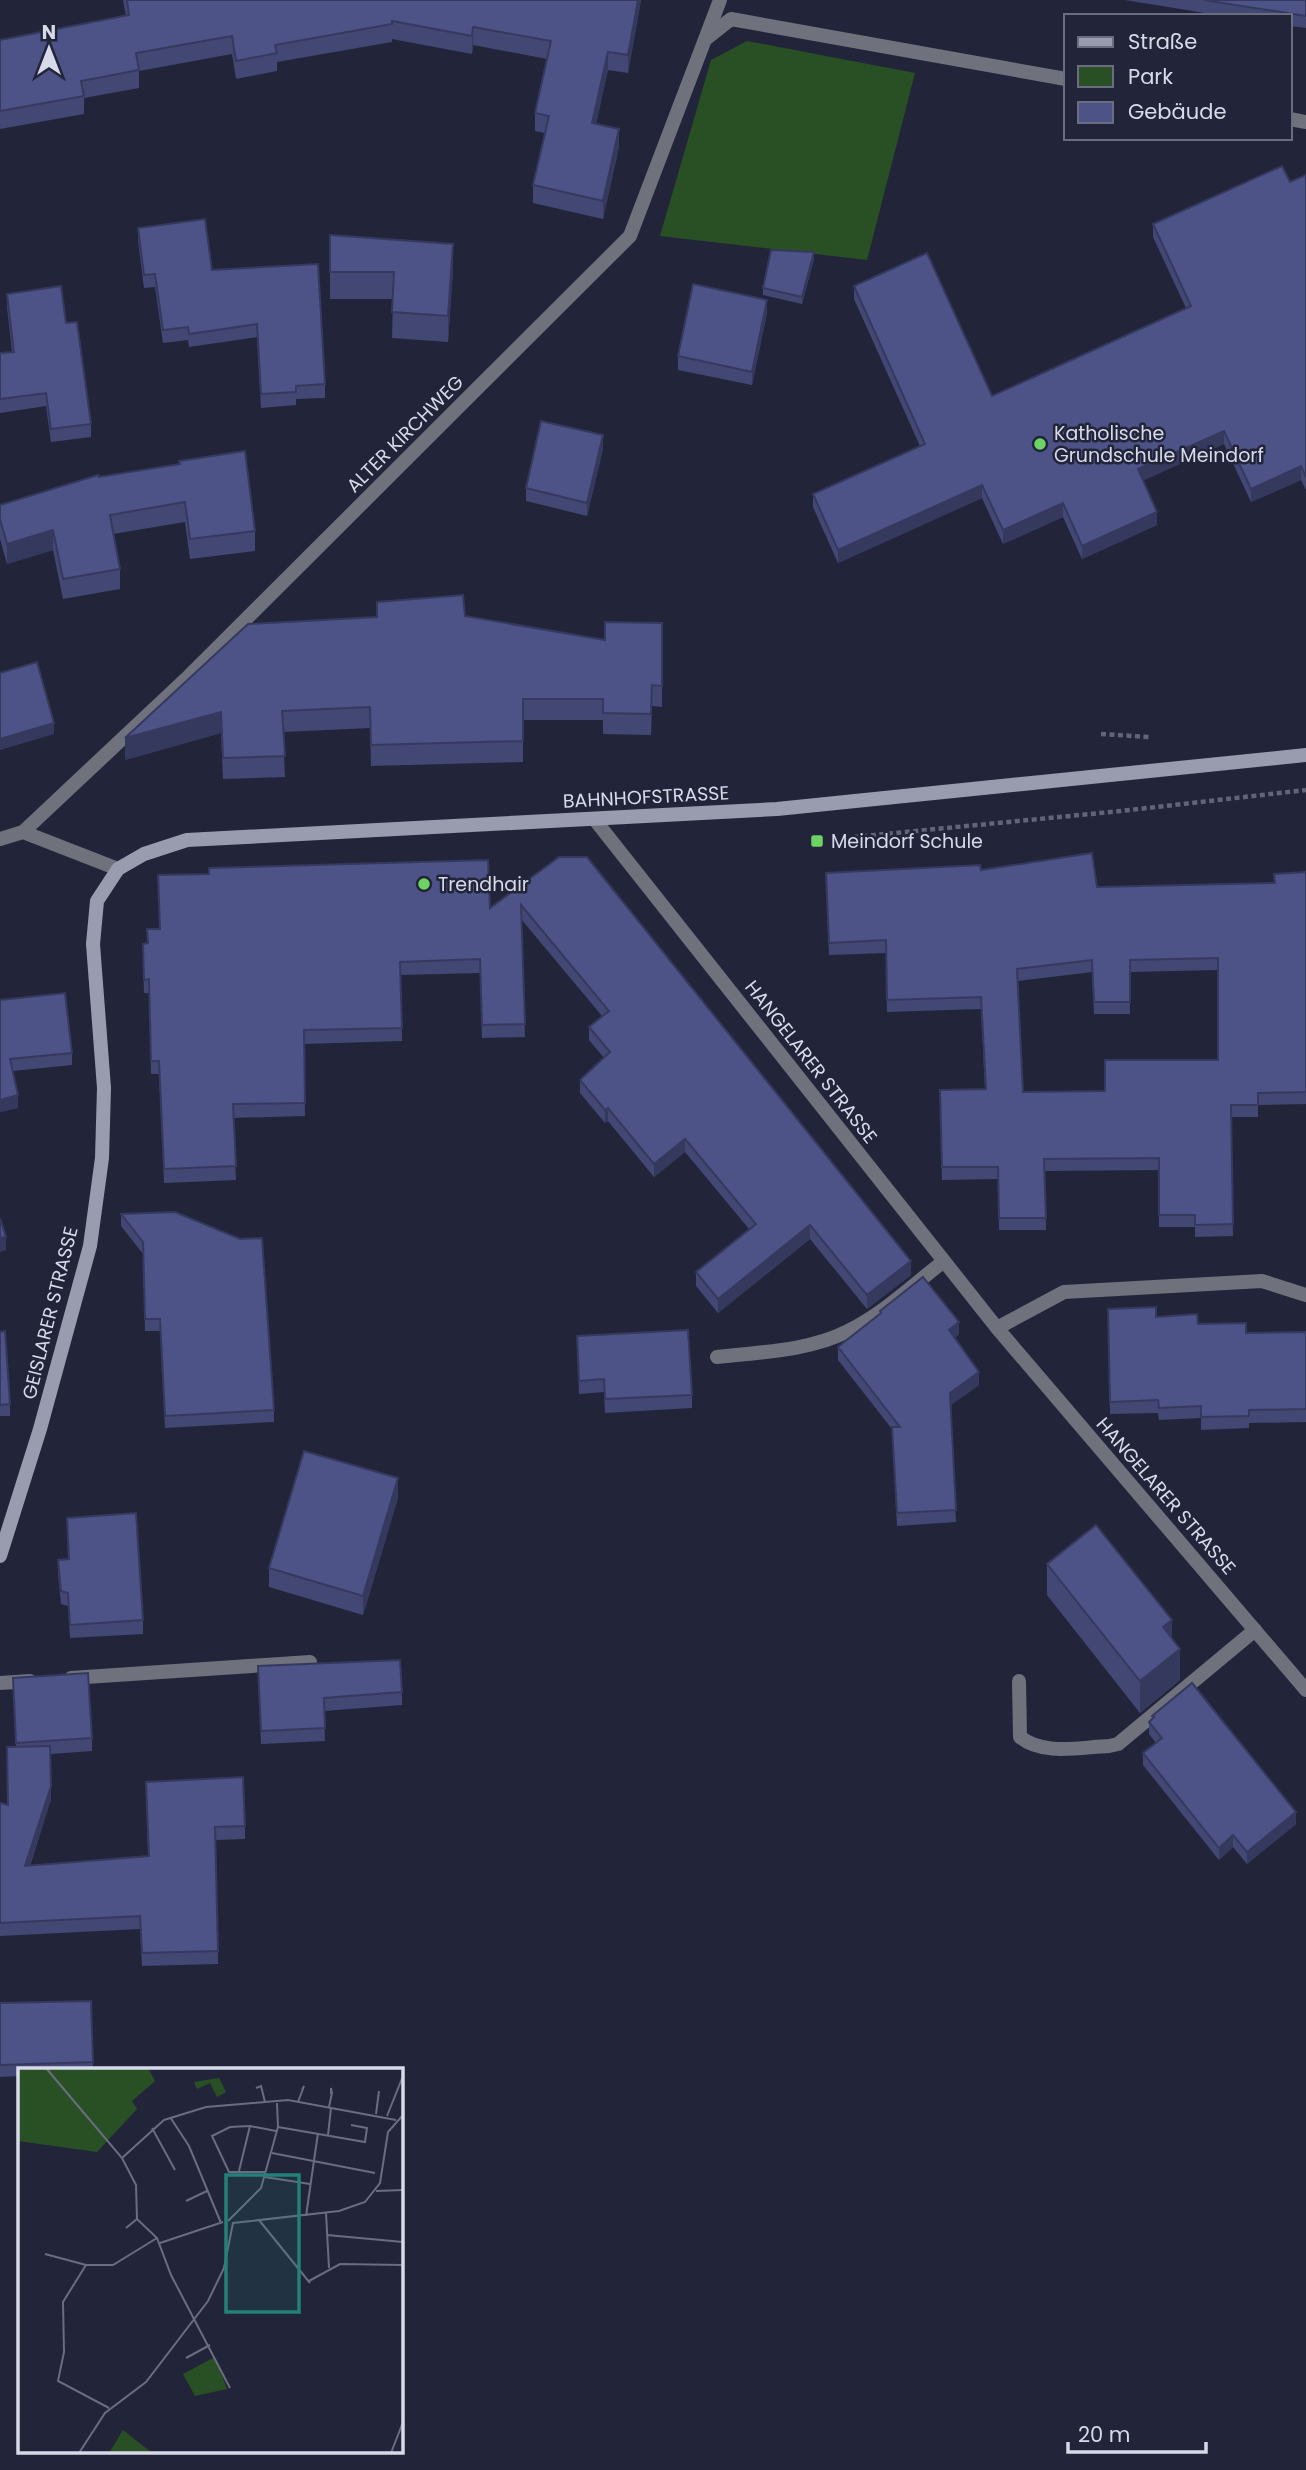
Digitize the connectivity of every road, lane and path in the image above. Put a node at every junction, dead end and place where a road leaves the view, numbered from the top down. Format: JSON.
{"nodes":[{"id":1,"x":720,"y":0,"type":"edge"},
{"id":2,"x":706,"y":39,"type":"junction"},
{"id":3,"x":1064,"y":79,"type":"edge"},
{"id":4,"x":1306,"y":755,"type":"edge"},
{"id":5,"x":1306,"y":790,"type":"edge"},
{"id":6,"x":595,"y":820,"type":"junction"},
{"id":7,"x":23,"y":832,"type":"junction"},
{"id":8,"x":854,"y":837,"type":"dead end"},
{"id":9,"x":0,"y":839,"type":"edge"},
{"id":10,"x":118,"y":869,"type":"junction"},
{"id":11,"x":944,"y":1261,"type":"junction"},
{"id":12,"x":1306,"y":1295,"type":"edge"},
{"id":13,"x":997,"y":1328,"type":"junction"},
{"id":14,"x":717,"y":1357,"type":"dead end"},
{"id":15,"x":0,"y":1556,"type":"edge"},
{"id":16,"x":1255,"y":1630,"type":"junction"},
{"id":17,"x":310,"y":1662,"type":"edge"},
{"id":18,"x":1019,"y":1681,"type":"dead end"},
{"id":19,"x":0,"y":1683,"type":"edge"},
{"id":20,"x":1306,"y":1690,"type":"edge"}],
"edges":[{"from":1,"to":2,"type":"street","name":"ALTER KIRCHWEG"},
{"from":2,"to":3,"type":"street"},
{"from":2,"to":7,"type":"street","name":"ALTER KIRCHWEG"},
{"from":4,"to":6,"type":"main road","name":"BAHNHOFSTRASSE"},
{"from":5,"to":8,"type":"path"},
{"from":6,"to":10,"type":"main road","name":"BAHNHOFSTRASSE"},
{"from":6,"to":11,"type":"street","name":"HANGELARER STRASSE"},
{"from":7,"to":9,"type":"street"},
{"from":7,"to":10,"type":"street"},
{"from":10,"to":15,"type":"main road","name":"GEISLARER STRASSE"},
{"from":11,"to":13,"type":"street","name":"HANGELARER STRASSE"},
{"from":11,"to":14,"type":"street"},
{"from":12,"to":13,"type":"street"},
{"from":13,"to":16,"type":"street","name":"HANGELARER STRASSE"},
{"from":16,"to":18,"type":"street"},
{"from":16,"to":20,"type":"street","name":"HANGELARER STRASSE"},
{"from":17,"to":19,"type":"street"}]}
